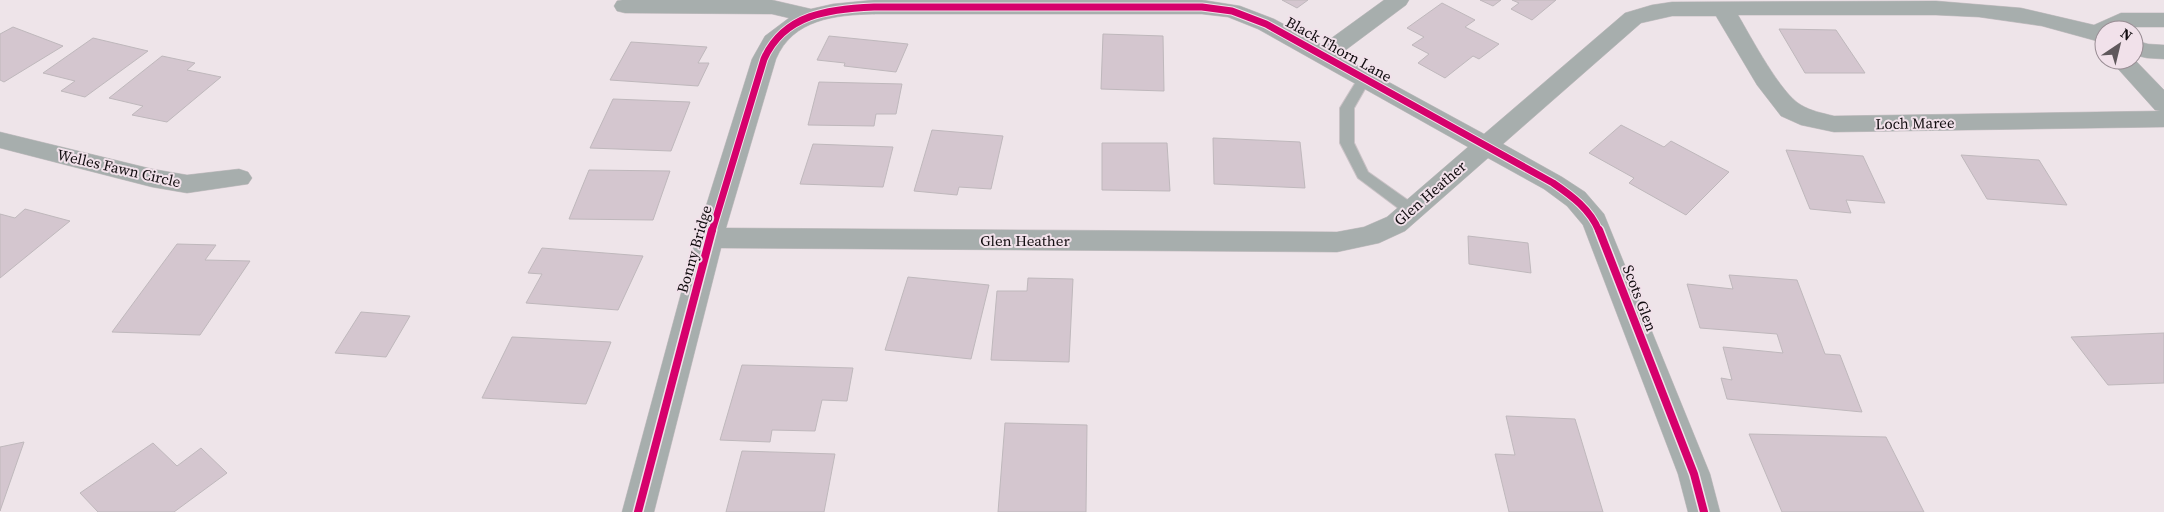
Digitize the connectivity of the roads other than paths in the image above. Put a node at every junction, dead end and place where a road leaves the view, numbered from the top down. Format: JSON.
{"nodes":[{"id":1,"x":1398,"y":0,"type":"edge"},
{"id":2,"x":625,"y":6,"type":"dead end"},
{"id":3,"x":1723,"y":9,"type":"junction"},
{"id":4,"x":812,"y":16,"type":"junction"},
{"id":5,"x":2144,"y":20,"type":"edge"},
{"id":6,"x":2164,"y":20,"type":"edge"},
{"id":7,"x":2094,"y":34,"type":"edge"},
{"id":8,"x":2144,"y":51,"type":"edge"},
{"id":9,"x":2164,"y":52,"type":"edge"},
{"id":10,"x":1322,"y":56,"type":"junction"},
{"id":11,"x":2132,"y":70,"type":"edge"},
{"id":12,"x":1364,"y":80,"type":"junction"},
{"id":13,"x":2164,"y":104,"type":"edge"},
{"id":14,"x":2164,"y":119,"type":"edge"},
{"id":15,"x":0,"y":140,"type":"edge"},
{"id":16,"x":1484,"y":146,"type":"junction"},
{"id":17,"x":238,"y":178,"type":"dead end"},
{"id":18,"x":1412,"y":210,"type":"junction"},
{"id":19,"x":710,"y":238,"type":"junction"},
{"id":20,"x":638,"y":512,"type":"edge"},
{"id":21,"x":1704,"y":512,"type":"edge"}],
"edges":[{"from":1,"to":10,"type":"street"},
{"from":2,"to":4,"type":"street","name":"Black Thorn Lane"},
{"from":3,"to":7,"type":"street","name":"Glen Heather"},
{"from":3,"to":14,"type":"street","name":"Loch Maree"},
{"from":3,"to":16,"type":"street","name":"Glen Heather"},
{"from":4,"to":10,"type":"street","name":"Black Thorn Lane"},
{"from":4,"to":19,"type":"street","name":"Bonny Bridge"},
{"from":5,"to":6,"type":"street","name":"Glen Heather"},
{"from":8,"to":9,"type":"street"},
{"from":10,"to":12,"type":"street","name":"Black Thorn Lane"},
{"from":11,"to":13,"type":"street"},
{"from":12,"to":16,"type":"street","name":"Black Thorn Lane"},
{"from":12,"to":18,"type":"lane"},
{"from":15,"to":17,"type":"street","name":"Welles Fawn Circle"},
{"from":16,"to":18,"type":"street","name":"Glen Heather"},
{"from":16,"to":21,"type":"street","name":"Scots Glen"},
{"from":18,"to":19,"type":"street","name":"Glen Heather"},
{"from":19,"to":20,"type":"street","name":"Bonny Bridge"}]}
